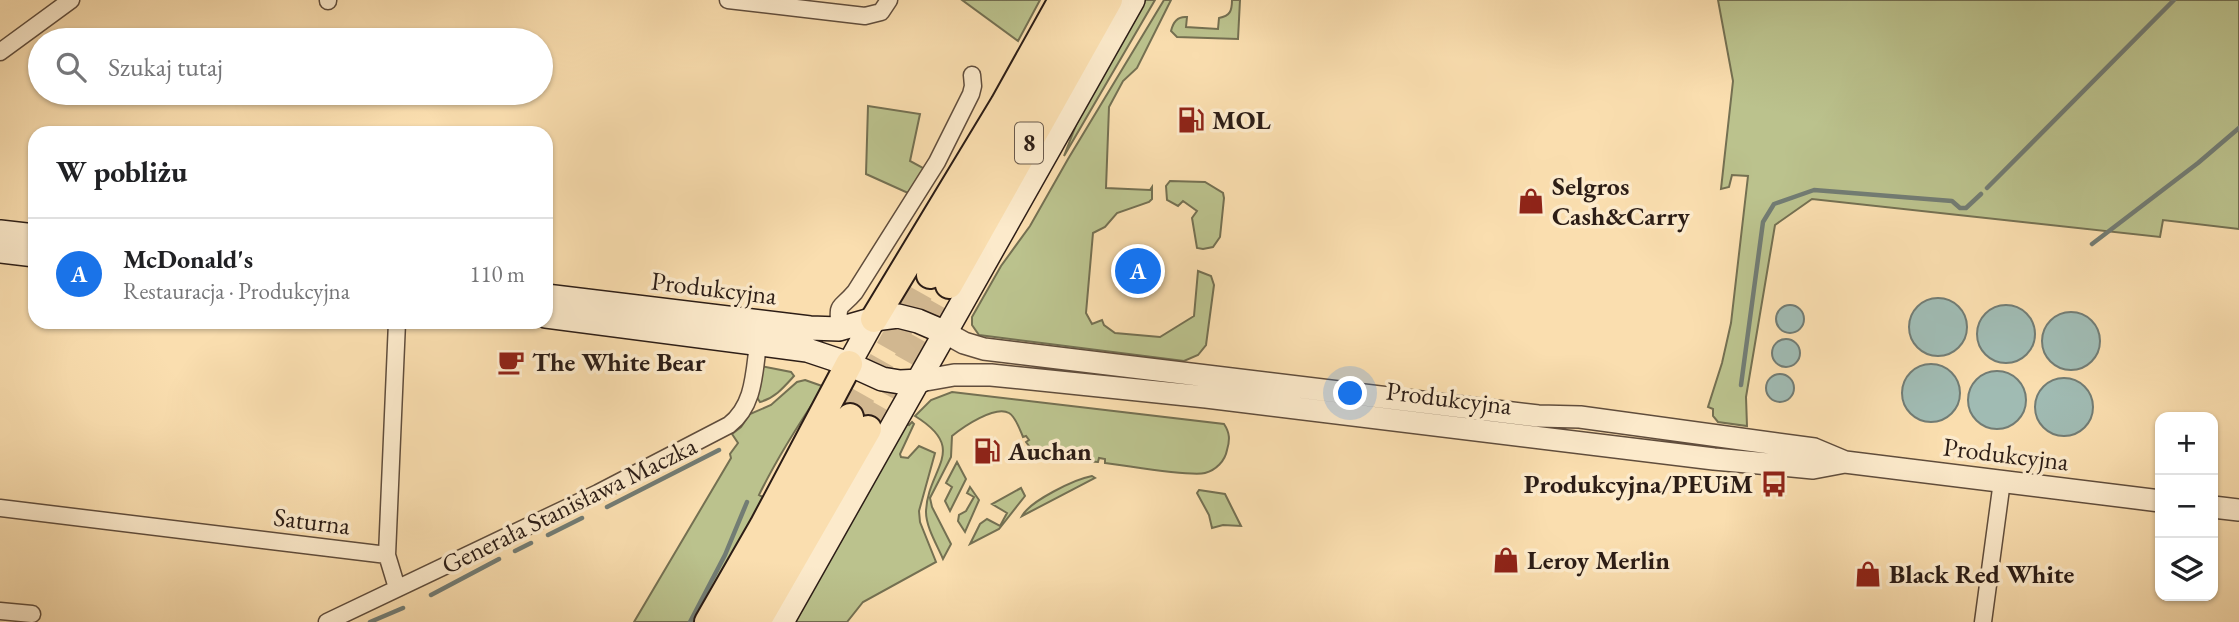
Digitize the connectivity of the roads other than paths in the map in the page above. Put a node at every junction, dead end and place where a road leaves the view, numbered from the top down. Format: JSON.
{"nodes":[{"id":1,"x":71,"y":0,"type":"edge"},
{"id":2,"x":728,"y":0,"type":"edge"},
{"id":3,"x":1062,"y":0,"type":"edge"},
{"id":4,"x":1086,"y":0,"type":"edge"},
{"id":5,"x":1109,"y":0,"type":"edge"},
{"id":6,"x":1133,"y":0,"type":"edge"},
{"id":7,"x":885,"y":6,"type":"edge"},
{"id":8,"x":33,"y":28,"type":"edge"},
{"id":9,"x":28,"y":31,"type":"edge"},
{"id":10,"x":0,"y":52,"type":"edge"},
{"id":11,"x":972,"y":75,"type":"dead end"},
{"id":12,"x":0,"y":232,"type":"edge"},
{"id":13,"x":28,"y":235,"type":"edge"},
{"id":14,"x":0,"y":251,"type":"edge"},
{"id":15,"x":28,"y":254,"type":"edge"},
{"id":16,"x":553,"y":299,"type":"edge"},
{"id":17,"x":553,"y":317,"type":"edge"},
{"id":18,"x":874,"y":319,"type":"junction"},
{"id":19,"x":397,"y":329,"type":"edge"},
{"id":20,"x":839,"y":329,"type":"junction"},
{"id":21,"x":946,"y":333,"type":"junction"},
{"id":22,"x":758,"y":344,"type":"junction"},
{"id":23,"x":849,"y":364,"type":"junction"},
{"id":24,"x":920,"y":381,"type":"junction"},
{"id":25,"x":1692,"y":432,"type":"junction"},
{"id":26,"x":1686,"y":454,"type":"junction"},
{"id":27,"x":1845,"y":462,"type":"junction"},
{"id":28,"x":2002,"y":481,"type":"junction"},
{"id":29,"x":2155,"y":500,"type":"edge"},
{"id":30,"x":0,"y":508,"type":"edge"},
{"id":31,"x":2218,"y":508,"type":"edge"},
{"id":32,"x":2239,"y":510,"type":"edge"},
{"id":33,"x":387,"y":555,"type":"junction"},
{"id":34,"x":397,"y":588,"type":"junction"},
{"id":35,"x":0,"y":611,"type":"edge"},
{"id":36,"x":32,"y":614,"type":"dead end"},
{"id":37,"x":327,"y":622,"type":"edge"},
{"id":38,"x":708,"y":622,"type":"edge"},
{"id":39,"x":732,"y":622,"type":"edge"},
{"id":40,"x":757,"y":622,"type":"edge"},
{"id":41,"x":782,"y":622,"type":"edge"},
{"id":42,"x":1983,"y":622,"type":"edge"}],
"edges":[{"from":1,"to":8,"type":"street"},
{"from":2,"to":7,"type":"street"},
{"from":3,"to":18,"type":"highway"},
{"from":4,"to":5,"type":"highway","number":"8"},
{"from":6,"to":21,"type":"main road"},
{"from":9,"to":10,"type":"street"},
{"from":11,"to":20,"type":"street"},
{"from":12,"to":13,"type":"main road"},
{"from":14,"to":15,"type":"main road"},
{"from":16,"to":20,"type":"main road","name":"Produkcyjna"},
{"from":17,"to":22,"type":"main road","name":"Produkcyjna"},
{"from":18,"to":20,"type":"main road","name":"Produkcyjna"},
{"from":18,"to":21,"type":"main road","name":"Produkcyjna"},
{"from":18,"to":23,"type":"main road"},
{"from":19,"to":33,"type":"street","name":"Saturna"},
{"from":21,"to":24,"type":"main road"},
{"from":21,"to":25,"type":"street","name":"Produkcyjna"},
{"from":22,"to":23,"type":"main road","name":"Produkcyjna"},
{"from":22,"to":34,"type":"street","name":"Generała Stanisława Maczka"},
{"from":23,"to":24,"type":"main road","name":"Produkcyjna"},
{"from":23,"to":38,"type":"highway"},
{"from":24,"to":26,"type":"street","name":"Produkcyjna"},
{"from":24,"to":41,"type":"main road"},
{"from":25,"to":26,"type":"street"},
{"from":25,"to":27,"type":"street","name":"Produkcyjna"},
{"from":26,"to":27,"type":"street","name":"Produkcyjna"},
{"from":27,"to":28,"type":"street","name":"Produkcyjna"},
{"from":28,"to":29,"type":"street","name":"Produkcyjna"},
{"from":28,"to":42,"type":"street"},
{"from":30,"to":33,"type":"street","name":"Saturna"},
{"from":31,"to":32,"type":"street"},
{"from":33,"to":34,"type":"street"},
{"from":34,"to":37,"type":"street","name":"Generała Stanisława Maczka"},
{"from":35,"to":36,"type":"street"},
{"from":39,"to":40,"type":"highway"}]}
